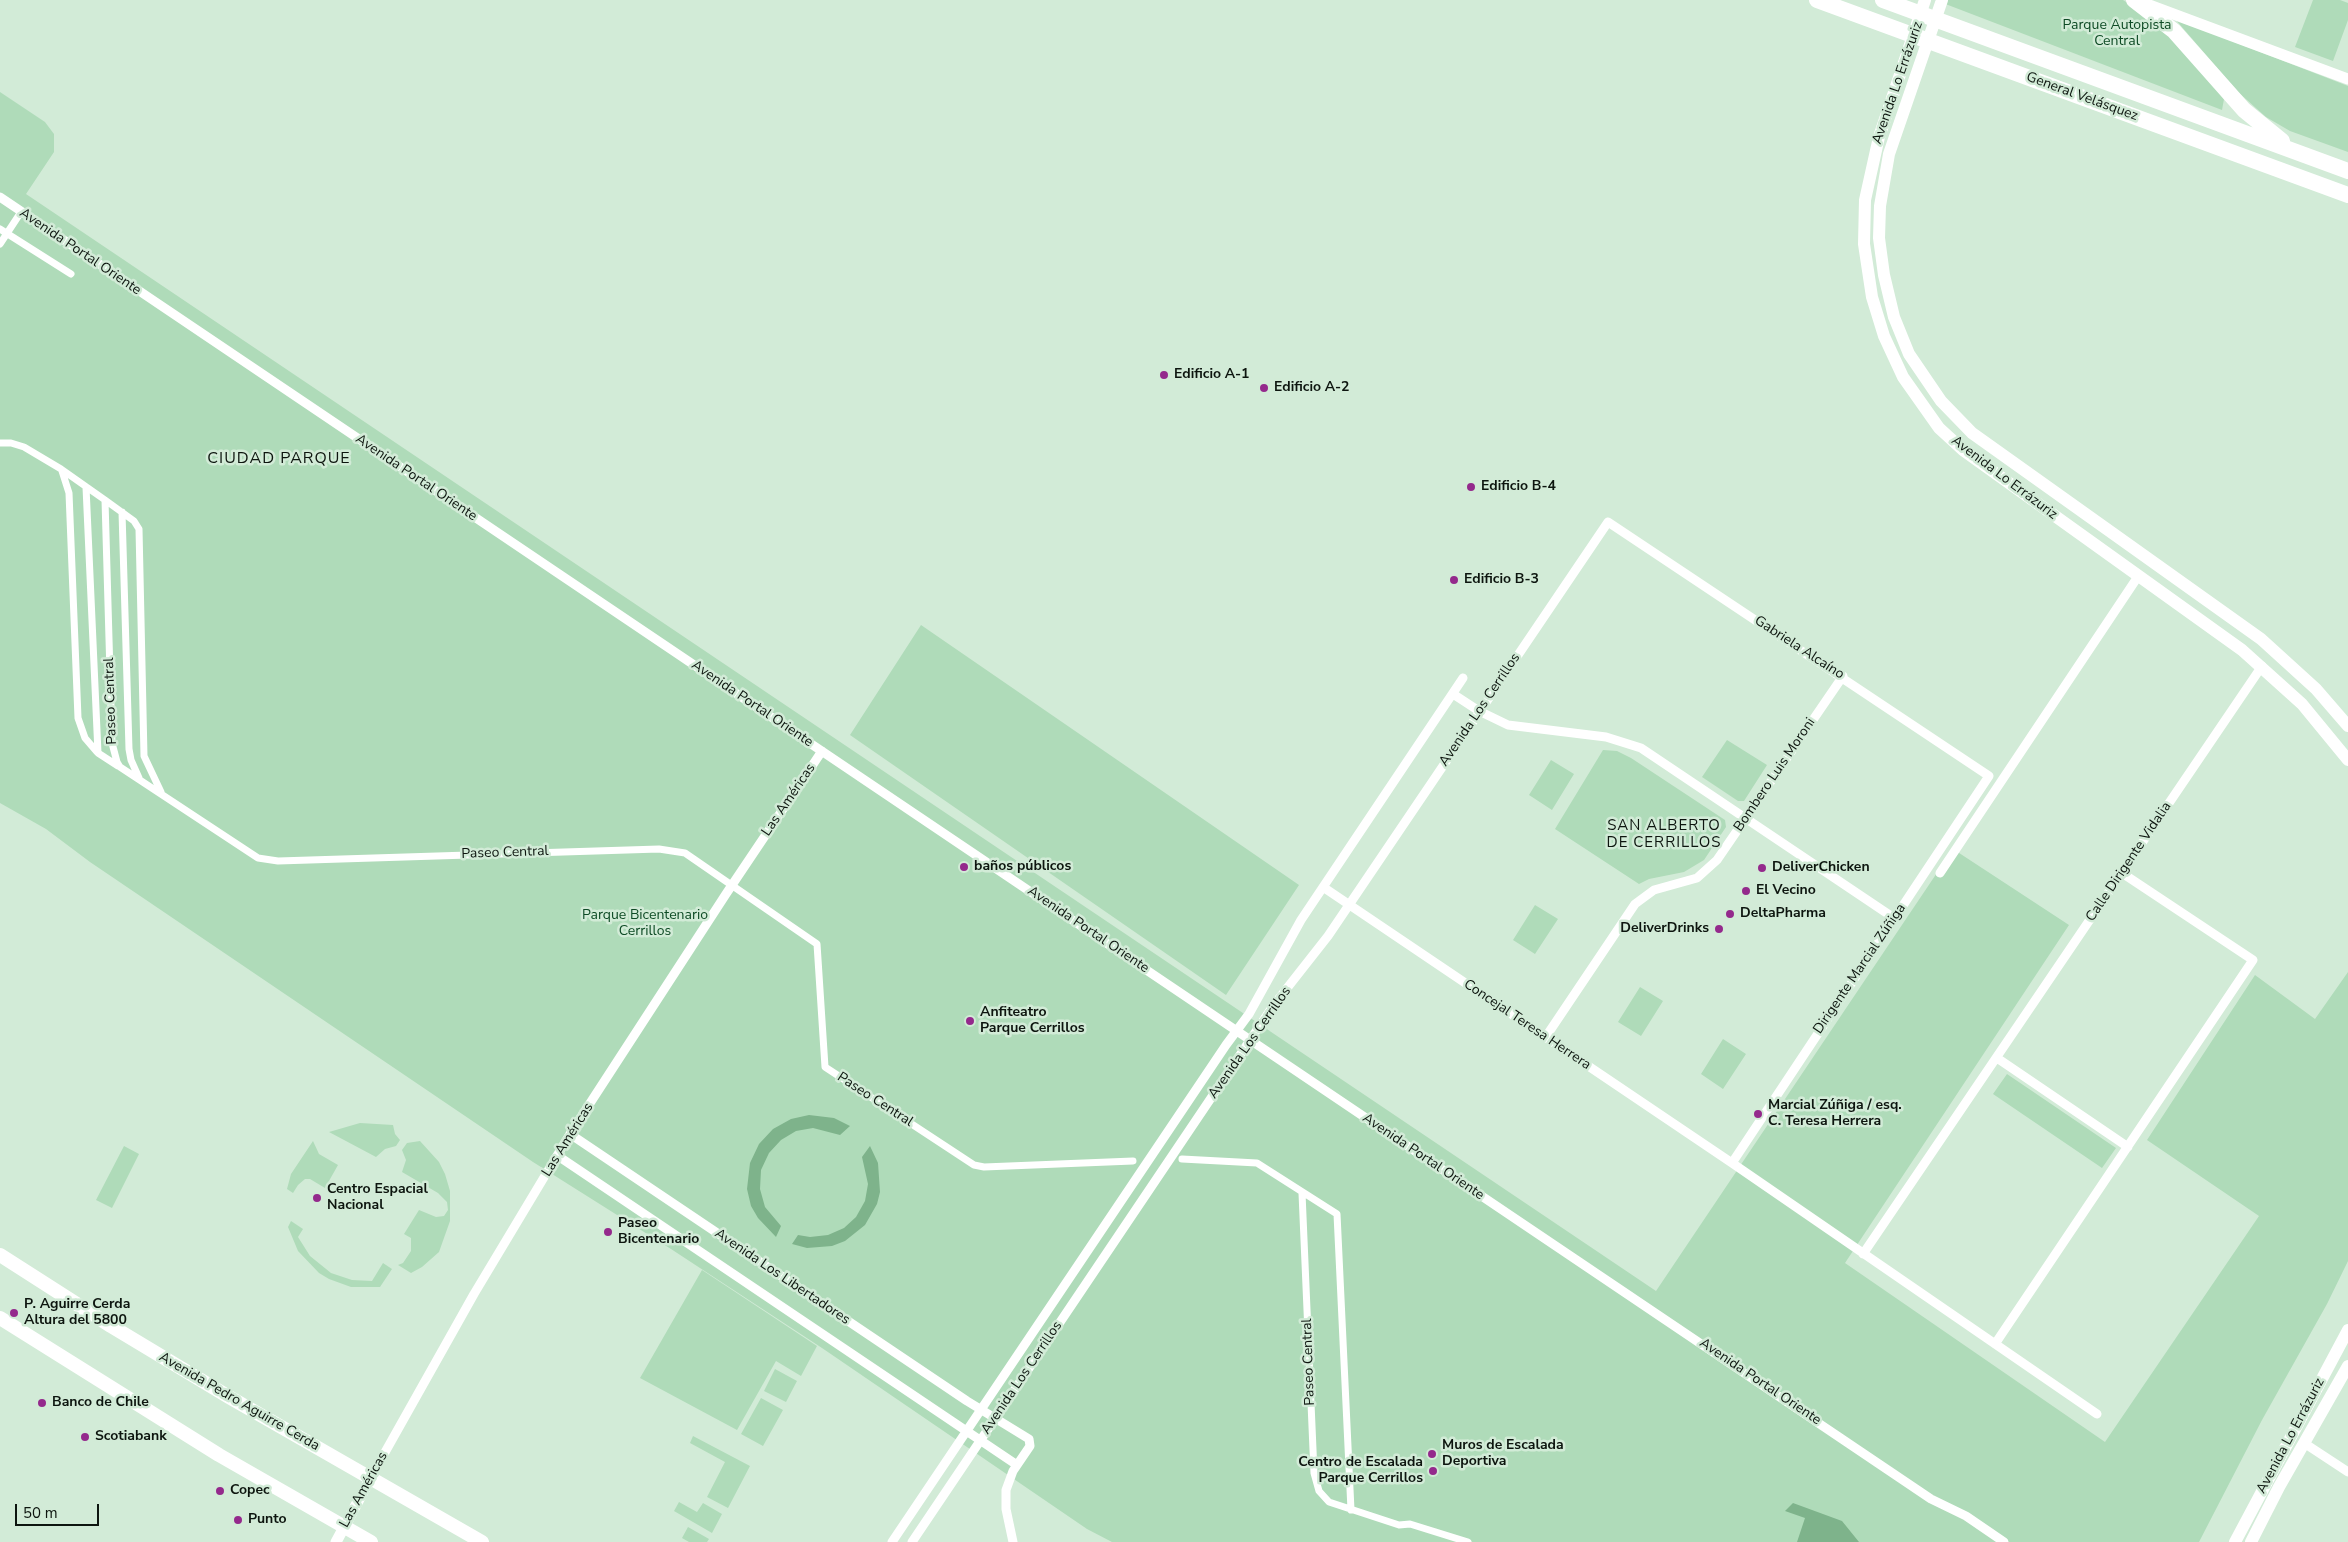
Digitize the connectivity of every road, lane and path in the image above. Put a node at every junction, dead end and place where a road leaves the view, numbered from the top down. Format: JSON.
{"nodes":[{"id":1,"x":1817,"y":0,"type":"edge"},
{"id":2,"x":1883,"y":0,"type":"edge"},
{"id":3,"x":1926,"y":0,"type":"edge"},
{"id":4,"x":1942,"y":0,"type":"edge"},
{"id":5,"x":2135,"y":0,"type":"edge"},
{"id":6,"x":2348,"y":79,"type":"edge"},
{"id":7,"x":2308,"y":157,"type":"junction"},
{"id":8,"x":2348,"y":171,"type":"edge"},
{"id":9,"x":2348,"y":195,"type":"edge"},
{"id":10,"x":0,"y":197,"type":"edge"},
{"id":11,"x":21,"y":212,"type":"junction"},
{"id":12,"x":0,"y":229,"type":"edge"},
{"id":13,"x":7,"y":234,"type":"junction"},
{"id":14,"x":0,"y":244,"type":"edge"},
{"id":15,"x":71,"y":274,"type":"dead end"},
{"id":16,"x":0,"y":443,"type":"edge"},
{"id":17,"x":62,"y":469,"type":"junction"},
{"id":18,"x":86,"y":487,"type":"junction"},
{"id":19,"x":105,"y":500,"type":"junction"},
{"id":20,"x":122,"y":512,"type":"junction"},
{"id":21,"x":1608,"y":522,"type":"joint"},
{"id":22,"x":2139,"y":575,"type":"junction"},
{"id":23,"x":2262,"y":666,"type":"junction"},
{"id":24,"x":1843,"y":676,"type":"junction"},
{"id":25,"x":1463,"y":678,"type":"dead end"},
{"id":26,"x":1453,"y":694,"type":"junction"},
{"id":27,"x":1479,"y":711,"type":"junction"},
{"id":28,"x":2348,"y":726,"type":"edge"},
{"id":29,"x":822,"y":751,"type":"junction"},
{"id":30,"x":98,"y":753,"type":"junction"},
{"id":31,"x":2348,"y":760,"type":"edge"},
{"id":32,"x":120,"y":767,"type":"junction"},
{"id":33,"x":1989,"y":776,"type":"joint"},
{"id":34,"x":141,"y":781,"type":"junction"},
{"id":35,"x":163,"y":795,"type":"junction"},
{"id":36,"x":1746,"y":819,"type":"junction"},
{"id":37,"x":1940,"y":873,"type":"dead end"},
{"id":38,"x":2122,"y":873,"type":"junction"},
{"id":39,"x":732,"y":884,"type":"junction"},
{"id":40,"x":1323,"y":887,"type":"junction"},
{"id":41,"x":1348,"y":905,"type":"junction"},
{"id":42,"x":1894,"y":918,"type":"junction"},
{"id":43,"x":1238,"y":1031,"type":"junction"},
{"id":44,"x":1545,"y":1038,"type":"junction"},
{"id":45,"x":1250,"y":1040,"type":"junction"},
{"id":46,"x":1996,"y":1058,"type":"junction"},
{"id":47,"x":570,"y":1134,"type":"junction"},
{"id":48,"x":2128,"y":1148,"type":"junction"},
{"id":49,"x":558,"y":1156,"type":"junction"},
{"id":50,"x":1182,"y":1159,"type":"dead end"},
{"id":51,"x":1133,"y":1161,"type":"dead end"},
{"id":52,"x":1732,"y":1163,"type":"junction"},
{"id":53,"x":1302,"y":1193,"type":"junction"},
{"id":54,"x":1863,"y":1254,"type":"junction"},
{"id":55,"x":0,"y":1255,"type":"edge"},
{"id":56,"x":0,"y":1318,"type":"edge"},
{"id":57,"x":2348,"y":1330,"type":"edge"},
{"id":58,"x":1995,"y":1344,"type":"junction"},
{"id":59,"x":2348,"y":1366,"type":"edge"},
{"id":60,"x":980,"y":1409,"type":"junction"},
{"id":61,"x":2097,"y":1414,"type":"dead end"},
{"id":62,"x":995,"y":1418,"type":"junction"},
{"id":63,"x":965,"y":1432,"type":"junction"},
{"id":64,"x":979,"y":1442,"type":"junction"},
{"id":65,"x":2304,"y":1443,"type":"junction"},
{"id":66,"x":1017,"y":1465,"type":"junction"},
{"id":67,"x":2348,"y":1472,"type":"edge"},
{"id":68,"x":370,"y":1479,"type":"junction"},
{"id":69,"x":1351,"y":1510,"type":"junction"},
{"id":70,"x":343,"y":1526,"type":"junction"},
{"id":71,"x":336,"y":1542,"type":"edge"},
{"id":72,"x":371,"y":1542,"type":"edge"},
{"id":73,"x":482,"y":1542,"type":"edge"},
{"id":74,"x":892,"y":1542,"type":"edge"},
{"id":75,"x":912,"y":1542,"type":"edge"},
{"id":76,"x":1013,"y":1542,"type":"edge"},
{"id":77,"x":1468,"y":1542,"type":"edge"},
{"id":78,"x":2004,"y":1542,"type":"edge"},
{"id":79,"x":2235,"y":1542,"type":"edge"},
{"id":80,"x":2251,"y":1542,"type":"edge"}],
"edges":[{"from":1,"to":9,"type":"highway","name":"General Velásquez"},
{"from":2,"to":7,"type":"highway","name":"General Velásquez"},
{"from":3,"to":22,"type":"main road","name":"Avenida Lo Errázuriz"},
{"from":4,"to":28,"type":"main road","name":"Avenida Lo Errázuriz"},
{"from":5,"to":6,"type":"street"},
{"from":5,"to":7,"type":"highway"},
{"from":7,"to":8,"type":"highway","name":"General Velásquez"},
{"from":10,"to":11,"type":"street","name":"Avenida Portal Oriente"},
{"from":11,"to":13,"type":"street"},
{"from":11,"to":29,"type":"street","name":"Avenida Portal Oriente"},
{"from":12,"to":13,"type":"street"},
{"from":13,"to":14,"type":"street"},
{"from":13,"to":15,"type":"street"},
{"from":16,"to":17,"type":"street"},
{"from":17,"to":18,"type":"street"},
{"from":17,"to":30,"type":"street"},
{"from":18,"to":19,"type":"street"},
{"from":18,"to":30,"type":"street"},
{"from":19,"to":20,"type":"street"},
{"from":19,"to":32,"type":"street","name":"Paseo Central"},
{"from":20,"to":34,"type":"street"},
{"from":20,"to":35,"type":"street"},
{"from":21,"to":24,"type":"street","name":"Gabriela Alcaíno"},
{"from":21,"to":27,"type":"street","name":"Avenida Los Cerrillos"},
{"from":22,"to":23,"type":"main road","name":"Avenida Lo Errázuriz"},
{"from":22,"to":37,"type":"street"},
{"from":23,"to":31,"type":"main road","name":"Avenida Lo Errázuriz"},
{"from":23,"to":38,"type":"street","name":"Calle Dirigente Vidalia"},
{"from":24,"to":33,"type":"street","name":"Gabriela Alcaíno"},
{"from":24,"to":36,"type":"street","name":"Bombero Luis Moroni"},
{"from":25,"to":26,"type":"street","name":"Avenida Los Cerrillos"},
{"from":26,"to":27,"type":"street"},
{"from":26,"to":40,"type":"street","name":"Avenida Los Cerrillos"},
{"from":27,"to":36,"type":"street"},
{"from":27,"to":41,"type":"street","name":"Avenida Los Cerrillos"},
{"from":29,"to":39,"type":"street","name":"Las Américas"},
{"from":29,"to":43,"type":"street","name":"Avenida Portal Oriente"},
{"from":30,"to":32,"type":"street"},
{"from":32,"to":34,"type":"street","name":"Paseo Central"},
{"from":33,"to":42,"type":"street","name":"Dirigente Marcial Zúñiga"},
{"from":34,"to":35,"type":"street","name":"Paseo Central"},
{"from":35,"to":39,"type":"street","name":"Paseo Central"},
{"from":36,"to":42,"type":"street"},
{"from":36,"to":44,"type":"street","name":"Bombero Luis Moroni"},
{"from":38,"to":46,"type":"street","name":"Calle Dirigente Vidalia"},
{"from":38,"to":48,"type":"street"},
{"from":39,"to":47,"type":"street","name":"Las Américas"},
{"from":39,"to":51,"type":"street","name":"Paseo Central"},
{"from":40,"to":41,"type":"street","name":"Concejal Teresa Herrera"},
{"from":40,"to":43,"type":"street","name":"Avenida Los Cerrillos"},
{"from":41,"to":44,"type":"street","name":"Concejal Teresa Herrera"},
{"from":41,"to":45,"type":"street","name":"Avenida Los Cerrillos"},
{"from":42,"to":52,"type":"street","name":"Dirigente Marcial Zúñiga"},
{"from":43,"to":45,"type":"street","name":"Avenida Portal Oriente"},
{"from":43,"to":60,"type":"street","name":"Avenida Los Cerrillos"},
{"from":44,"to":52,"type":"street","name":"Concejal Teresa Herrera"},
{"from":45,"to":62,"type":"street","name":"Avenida Los Cerrillos"},
{"from":45,"to":78,"type":"street","name":"Avenida Portal Oriente"},
{"from":46,"to":48,"type":"street"},
{"from":46,"to":54,"type":"street","name":"Calle Dirigente Vidalia"},
{"from":47,"to":49,"type":"street","name":"Las Américas"},
{"from":47,"to":60,"type":"street","name":"Avenida Los Libertadores"},
{"from":48,"to":58,"type":"street"},
{"from":49,"to":63,"type":"street","name":"Avenida Los Libertadores"},
{"from":49,"to":68,"type":"street","name":"Las Américas"},
{"from":50,"to":53,"type":"street"},
{"from":52,"to":54,"type":"street","name":"Concejal Teresa Herrera"},
{"from":53,"to":69,"type":"street"},
{"from":53,"to":69,"type":"street","name":"Paseo Central"},
{"from":54,"to":58,"type":"street","name":"Concejal Teresa Herrera"},
{"from":55,"to":68,"type":"main road","name":"Avenida Pedro Aguirre Cerda"},
{"from":56,"to":70,"type":"main road"},
{"from":57,"to":79,"type":"main road","name":"Avenida Lo Errázuriz"},
{"from":58,"to":61,"type":"street","name":"Concejal Teresa Herrera"},
{"from":59,"to":65,"type":"main road","name":"Avenida Lo Errázuriz"},
{"from":60,"to":62,"type":"street","name":"Avenida Los Libertadores"},
{"from":60,"to":63,"type":"street","name":"Avenida Los Cerrillos"},
{"from":62,"to":64,"type":"street","name":"Avenida Los Cerrillos"},
{"from":62,"to":66,"type":"street","name":"Avenida Los Libertadores"},
{"from":63,"to":64,"type":"street","name":"Avenida Los Libertadores"},
{"from":63,"to":74,"type":"street","name":"Avenida Los Cerrillos"},
{"from":64,"to":66,"type":"street","name":"Avenida Los Libertadores"},
{"from":64,"to":75,"type":"street","name":"Avenida Los Cerrillos"},
{"from":65,"to":67,"type":"street"},
{"from":65,"to":80,"type":"main road","name":"Avenida Lo Errázuriz"},
{"from":66,"to":76,"type":"street"},
{"from":68,"to":70,"type":"street","name":"Las Américas"},
{"from":68,"to":73,"type":"main road","name":"Avenida Pedro Aguirre Cerda"},
{"from":69,"to":77,"type":"street","name":"Paseo Central"},
{"from":70,"to":71,"type":"street","name":"Las Américas"},
{"from":70,"to":72,"type":"main road"}]}
